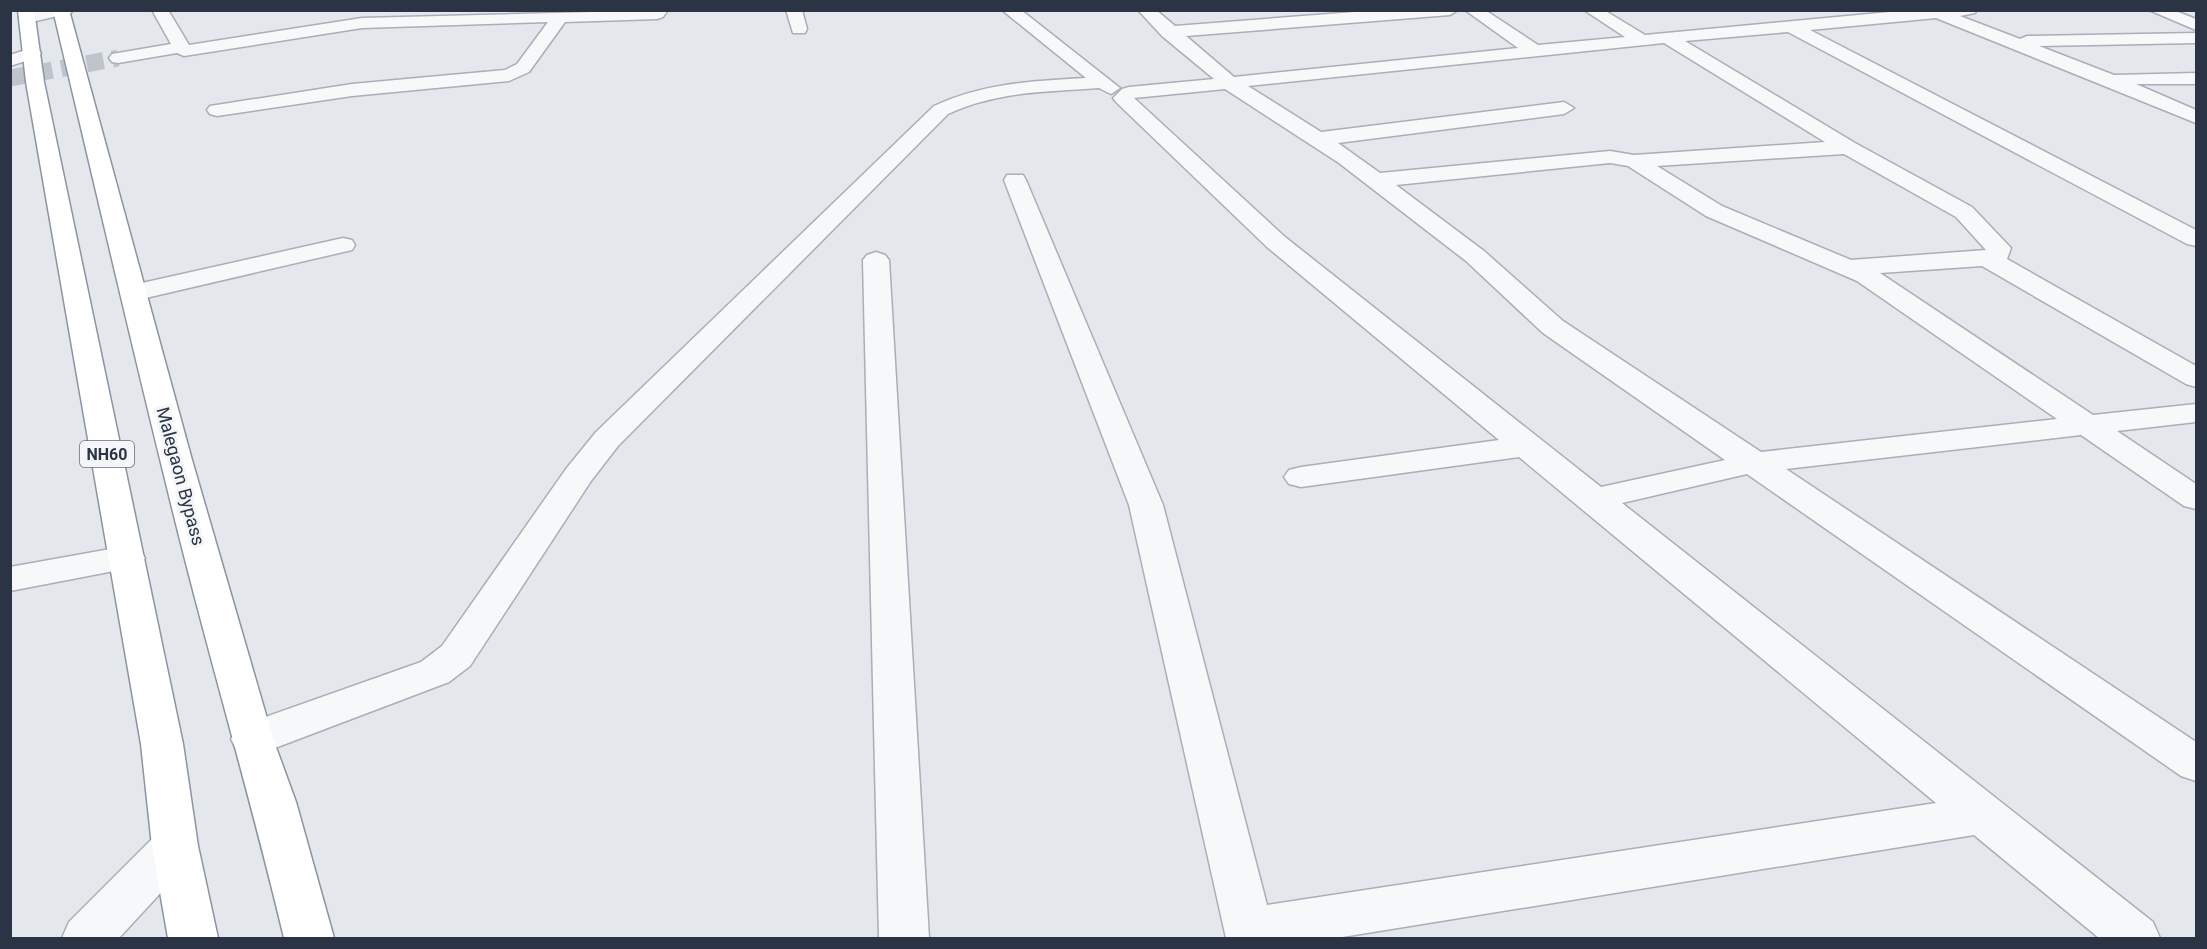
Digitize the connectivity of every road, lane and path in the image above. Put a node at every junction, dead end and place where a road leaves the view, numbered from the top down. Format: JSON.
{"nodes":[{"id":1,"x":160,"y":10,"type":"edge"},
{"id":2,"x":660,"y":10,"type":"edge"},
{"id":3,"x":794,"y":10,"type":"edge"},
{"id":4,"x":1010,"y":10,"type":"edge"},
{"id":5,"x":1146,"y":10,"type":"edge"},
{"id":6,"x":1450,"y":10,"type":"edge"},
{"id":7,"x":1473,"y":10,"type":"edge"},
{"id":8,"x":1592,"y":10,"type":"edge"},
{"id":9,"x":1969,"y":10,"type":"edge"},
{"id":10,"x":2157,"y":10,"type":"edge"},
{"id":11,"x":62,"y":11,"type":"edge"},
{"id":12,"x":26,"y":14,"type":"edge"},
{"id":13,"x":1941,"y":14,"type":"junction"},
{"id":14,"x":361,"y":17,"type":"edge"},
{"id":15,"x":560,"y":17,"type":"junction"},
{"id":16,"x":2196,"y":26,"type":"edge"},
{"id":17,"x":1792,"y":27,"type":"junction"},
{"id":18,"x":799,"y":29,"type":"dead end"},
{"id":19,"x":1168,"y":32,"type":"junction"},
{"id":20,"x":2196,"y":38,"type":"edge"},
{"id":21,"x":1655,"y":39,"type":"junction"},
{"id":22,"x":2010,"y":41,"type":"junction"},
{"id":23,"x":182,"y":47,"type":"junction"},
{"id":24,"x":1535,"y":51,"type":"junction"},
{"id":25,"x":21,"y":57,"type":"edge"},
{"id":26,"x":118,"y":58,"type":"tunnel mouth"},
{"id":27,"x":2196,"y":78,"type":"edge"},
{"id":28,"x":2108,"y":79,"type":"junction"},
{"id":29,"x":1232,"y":84,"type":"junction"},
{"id":30,"x":1112,"y":89,"type":"junction"},
{"id":31,"x":1564,"y":108,"type":"dead end"},
{"id":32,"x":217,"y":110,"type":"dead end"},
{"id":33,"x":2196,"y":117,"type":"edge"},
{"id":34,"x":1318,"y":139,"type":"junction"},
{"id":35,"x":1848,"y":147,"type":"junction"},
{"id":36,"x":1634,"y":161,"type":"junction"},
{"id":37,"x":1015,"y":180,"type":"dead end"},
{"id":38,"x":1374,"y":180,"type":"junction"},
{"id":39,"x":2196,"y":239,"type":"edge"},
{"id":40,"x":343,"y":245,"type":"dead end"},
{"id":41,"x":1986,"y":258,"type":"junction"},
{"id":42,"x":876,"y":260,"type":"dead end"},
{"id":43,"x":1851,"y":268,"type":"junction"},
{"id":44,"x":133,"y":293,"type":"junction"},
{"id":45,"x":2196,"y":378,"type":"edge"},
{"id":46,"x":2196,"y":413,"type":"edge"},
{"id":47,"x":2088,"y":425,"type":"junction"},
{"id":48,"x":1528,"y":446,"type":"junction"},
{"id":49,"x":1754,"y":463,"type":"junction"},
{"id":50,"x":1301,"y":477,"type":"dead end"},
{"id":51,"x":1593,"y":499,"type":"junction"},
{"id":52,"x":2196,"y":499,"type":"edge"},
{"id":53,"x":127,"y":558,"type":"junction"},
{"id":54,"x":10,"y":579,"type":"edge"},
{"id":55,"x":252,"y":739,"type":"junction"},
{"id":56,"x":2196,"y":764,"type":"edge"},
{"id":57,"x":1983,"y":815,"type":"junction"},
{"id":58,"x":175,"y":846,"type":"junction"},
{"id":59,"x":189,"y":919,"type":"edge"},
{"id":60,"x":1250,"y":934,"type":"edge"},
{"id":61,"x":87,"y":939,"type":"edge"},
{"id":62,"x":309,"y":939,"type":"edge"},
{"id":63,"x":904,"y":939,"type":"edge"},
{"id":64,"x":2135,"y":939,"type":"edge"}],
"edges":[{"from":1,"to":23,"type":"street"},
{"from":2,"to":15,"type":"street"},
{"from":3,"to":18,"type":"street"},
{"from":4,"to":30,"type":"street"},
{"from":5,"to":19,"type":"street"},
{"from":6,"to":19,"type":"street"},
{"from":7,"to":24,"type":"street"},
{"from":8,"to":21,"type":"street"},
{"from":9,"to":13,"type":"street"},
{"from":10,"to":16,"type":"street"},
{"from":11,"to":12,"type":"street"},
{"from":11,"to":44,"type":"highway","name":"Malegaon Bypass"},
{"from":12,"to":25,"type":"highway","number":"NH60"},
{"from":13,"to":17,"type":"street"},
{"from":13,"to":22,"type":"street"},
{"from":14,"to":15,"type":"street"},
{"from":14,"to":23,"type":"street"},
{"from":15,"to":32,"type":"street"},
{"from":17,"to":21,"type":"street"},
{"from":17,"to":39,"type":"street"},
{"from":19,"to":29,"type":"street"},
{"from":20,"to":22,"type":"street"},
{"from":21,"to":24,"type":"street"},
{"from":21,"to":35,"type":"street"},
{"from":22,"to":28,"type":"street"},
{"from":23,"to":26,"type":"street"},
{"from":24,"to":29,"type":"street"},
{"from":25,"to":53,"type":"highway","number":"NH60"},
{"from":27,"to":28,"type":"street"},
{"from":28,"to":33,"type":"street"},
{"from":29,"to":30,"type":"street"},
{"from":29,"to":34,"type":"street"},
{"from":30,"to":48,"type":"street"},
{"from":30,"to":55,"type":"street"},
{"from":31,"to":34,"type":"street"},
{"from":34,"to":38,"type":"street"},
{"from":35,"to":36,"type":"street"},
{"from":35,"to":41,"type":"street"},
{"from":36,"to":38,"type":"street"},
{"from":36,"to":43,"type":"street"},
{"from":37,"to":60,"type":"street"},
{"from":38,"to":49,"type":"street"},
{"from":40,"to":44,"type":"street"},
{"from":41,"to":43,"type":"street"},
{"from":41,"to":45,"type":"street"},
{"from":42,"to":63,"type":"street"},
{"from":43,"to":47,"type":"street"},
{"from":44,"to":55,"type":"highway","name":"Malegaon Bypass"},
{"from":46,"to":47,"type":"street"},
{"from":47,"to":49,"type":"street"},
{"from":47,"to":52,"type":"street"},
{"from":48,"to":50,"type":"street"},
{"from":48,"to":51,"type":"street"},
{"from":49,"to":51,"type":"street"},
{"from":49,"to":56,"type":"street"},
{"from":51,"to":57,"type":"street"},
{"from":53,"to":54,"type":"street"},
{"from":53,"to":58,"type":"highway","number":"NH60"},
{"from":55,"to":62,"type":"highway","name":"Malegaon Bypass"},
{"from":57,"to":60,"type":"street"},
{"from":57,"to":64,"type":"street"},
{"from":58,"to":59,"type":"highway","number":"NH60"},
{"from":58,"to":61,"type":"street"}]}
